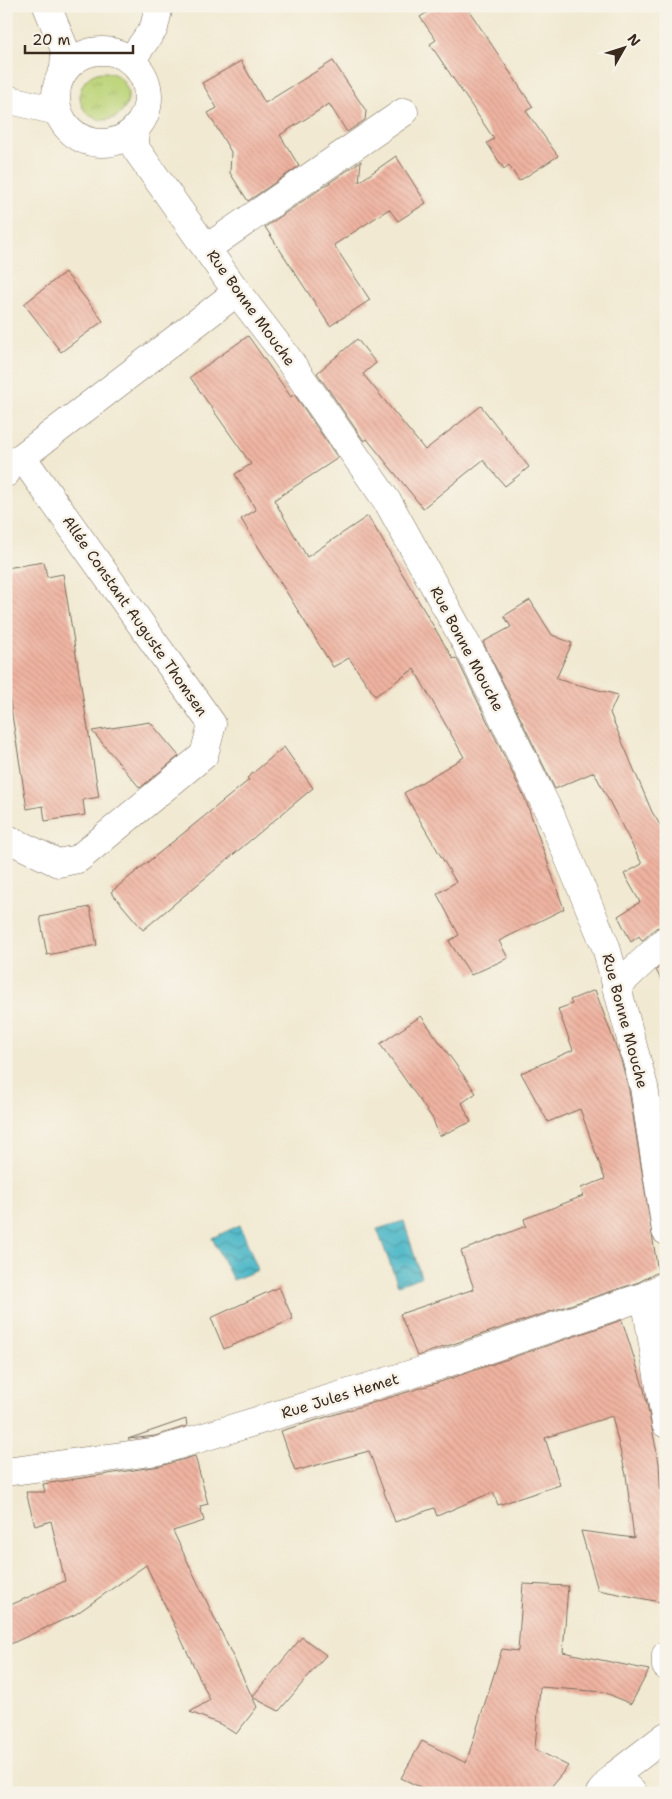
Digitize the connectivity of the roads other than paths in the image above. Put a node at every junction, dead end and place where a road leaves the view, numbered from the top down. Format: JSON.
{"nodes":[{"id":1,"x":159,"y":6,"type":"edge"},
{"id":2,"x":51,"y":15,"type":"edge"},
{"id":3,"x":131,"y":60,"type":"junction"},
{"id":4,"x":64,"y":69,"type":"junction"},
{"id":5,"x":6,"y":99,"type":"edge"},
{"id":6,"x":57,"y":111,"type":"junction"},
{"id":7,"x":404,"y":112,"type":"dead end"},
{"id":8,"x":134,"y":131,"type":"junction"},
{"id":9,"x":207,"y":248,"type":"junction"},
{"id":10,"x":238,"y":292,"type":"junction"},
{"id":11,"x":14,"y":465,"type":"edge"},
{"id":12,"x":6,"y":838,"type":"edge"},
{"id":13,"x":666,"y":940,"type":"edge"},
{"id":14,"x":616,"y":987,"type":"junction"},
{"id":15,"x":666,"y":1231,"type":"edge"},
{"id":16,"x":655,"y":1291,"type":"edge"},
{"id":17,"x":666,"y":1424,"type":"edge"},
{"id":18,"x":6,"y":1472,"type":"edge"},
{"id":19,"x":666,"y":1655,"type":"edge"},
{"id":20,"x":666,"y":1666,"type":"edge"},
{"id":21,"x":666,"y":1736,"type":"edge"},
{"id":22,"x":616,"y":1787,"type":"edge"}],
"edges":[{"from":1,"to":3,"type":"street"},
{"from":2,"to":4,"type":"street"},
{"from":3,"to":4,"type":"street"},
{"from":3,"to":8,"type":"street"},
{"from":4,"to":6,"type":"street"},
{"from":5,"to":6,"type":"street"},
{"from":6,"to":8,"type":"street"},
{"from":7,"to":9,"type":"street"},
{"from":8,"to":9,"type":"street","name":"Rue Bonne Mouche"},
{"from":9,"to":10,"type":"street","name":"Rue Bonne Mouche"},
{"from":10,"to":11,"type":"street","name":"Allée Constant Auguste Thomsen"},
{"from":10,"to":14,"type":"street","name":"Rue Bonne Mouche"},
{"from":11,"to":12,"type":"street","name":"Allée Constant Auguste Thomsen"},
{"from":13,"to":14,"type":"street"},
{"from":14,"to":15,"type":"street","name":"Rue Bonne Mouche"},
{"from":16,"to":17,"type":"street"},
{"from":16,"to":18,"type":"street","name":"Rue Jules Hemet"},
{"from":19,"to":20,"type":"street"},
{"from":21,"to":22,"type":"street"}]}
